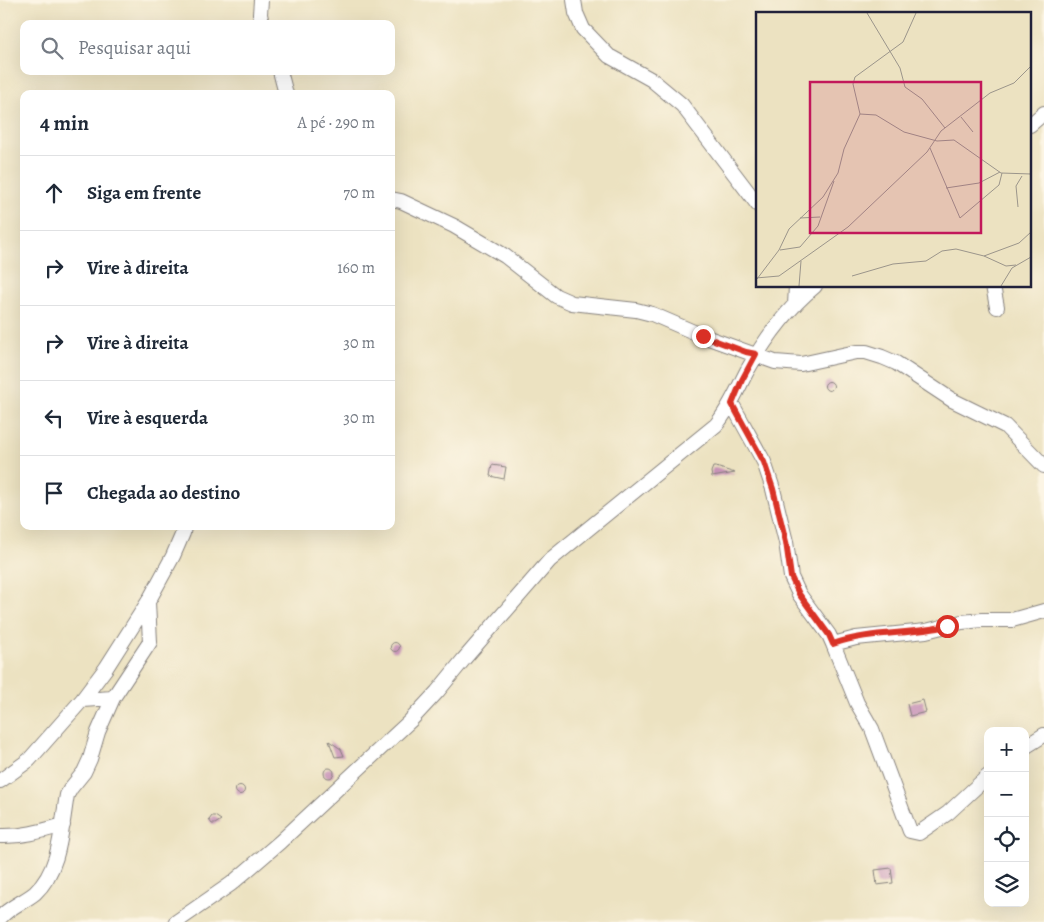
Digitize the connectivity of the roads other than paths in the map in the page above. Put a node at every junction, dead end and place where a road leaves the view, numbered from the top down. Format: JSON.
{"nodes":[{"id":1,"x":261,"y":0,"type":"edge"},
{"id":2,"x":574,"y":0,"type":"edge"},
{"id":3,"x":261,"y":20,"type":"edge"},
{"id":4,"x":281,"y":75,"type":"edge"},
{"id":5,"x":285,"y":90,"type":"edge"},
{"id":6,"x":1044,"y":113,"type":"edge"},
{"id":7,"x":1032,"y":123,"type":"edge"},
{"id":8,"x":395,"y":200,"type":"edge"},
{"id":9,"x":756,"y":202,"type":"edge"},
{"id":10,"x":796,"y":288,"type":"edge"},
{"id":11,"x":814,"y":288,"type":"edge"},
{"id":12,"x":994,"y":288,"type":"edge"},
{"id":13,"x":795,"y":305,"type":"junction"},
{"id":14,"x":997,"y":307,"type":"dead end"},
{"id":15,"x":756,"y":354,"type":"junction"},
{"id":16,"x":732,"y":404,"type":"junction"},
{"id":17,"x":1044,"y":466,"type":"edge"},
{"id":18,"x":183,"y":530,"type":"edge"},
{"id":19,"x":148,"y":602,"type":"junction"},
{"id":20,"x":1044,"y":611,"type":"edge"},
{"id":21,"x":833,"y":644,"type":"junction"},
{"id":22,"x":113,"y":698,"type":"junction"},
{"id":23,"x":82,"y":700,"type":"junction"},
{"id":24,"x":1044,"y":736,"type":"edge"},
{"id":25,"x":1029,"y":745,"type":"edge"},
{"id":26,"x":984,"y":780,"type":"edge"},
{"id":27,"x":0,"y":781,"type":"edge"},
{"id":28,"x":63,"y":825,"type":"junction"},
{"id":29,"x":0,"y":836,"type":"edge"},
{"id":30,"x":0,"y":918,"type":"edge"},
{"id":31,"x":176,"y":922,"type":"edge"}],
"edges":[{"from":1,"to":3,"type":"street"},
{"from":2,"to":9,"type":"street"},
{"from":4,"to":5,"type":"street"},
{"from":6,"to":7,"type":"street"},
{"from":8,"to":15,"type":"street"},
{"from":10,"to":13,"type":"street"},
{"from":11,"to":13,"type":"street"},
{"from":12,"to":14,"type":"street"},
{"from":13,"to":15,"type":"street"},
{"from":15,"to":16,"type":"street"},
{"from":15,"to":17,"type":"street"},
{"from":16,"to":21,"type":"street"},
{"from":16,"to":31,"type":"street"},
{"from":18,"to":19,"type":"street"},
{"from":19,"to":22,"type":"street"},
{"from":19,"to":23,"type":"street"},
{"from":20,"to":21,"type":"street"},
{"from":21,"to":26,"type":"street"},
{"from":22,"to":23,"type":"street"},
{"from":22,"to":28,"type":"street"},
{"from":23,"to":27,"type":"street"},
{"from":24,"to":25,"type":"street"},
{"from":28,"to":29,"type":"street"},
{"from":28,"to":30,"type":"street"}]}
